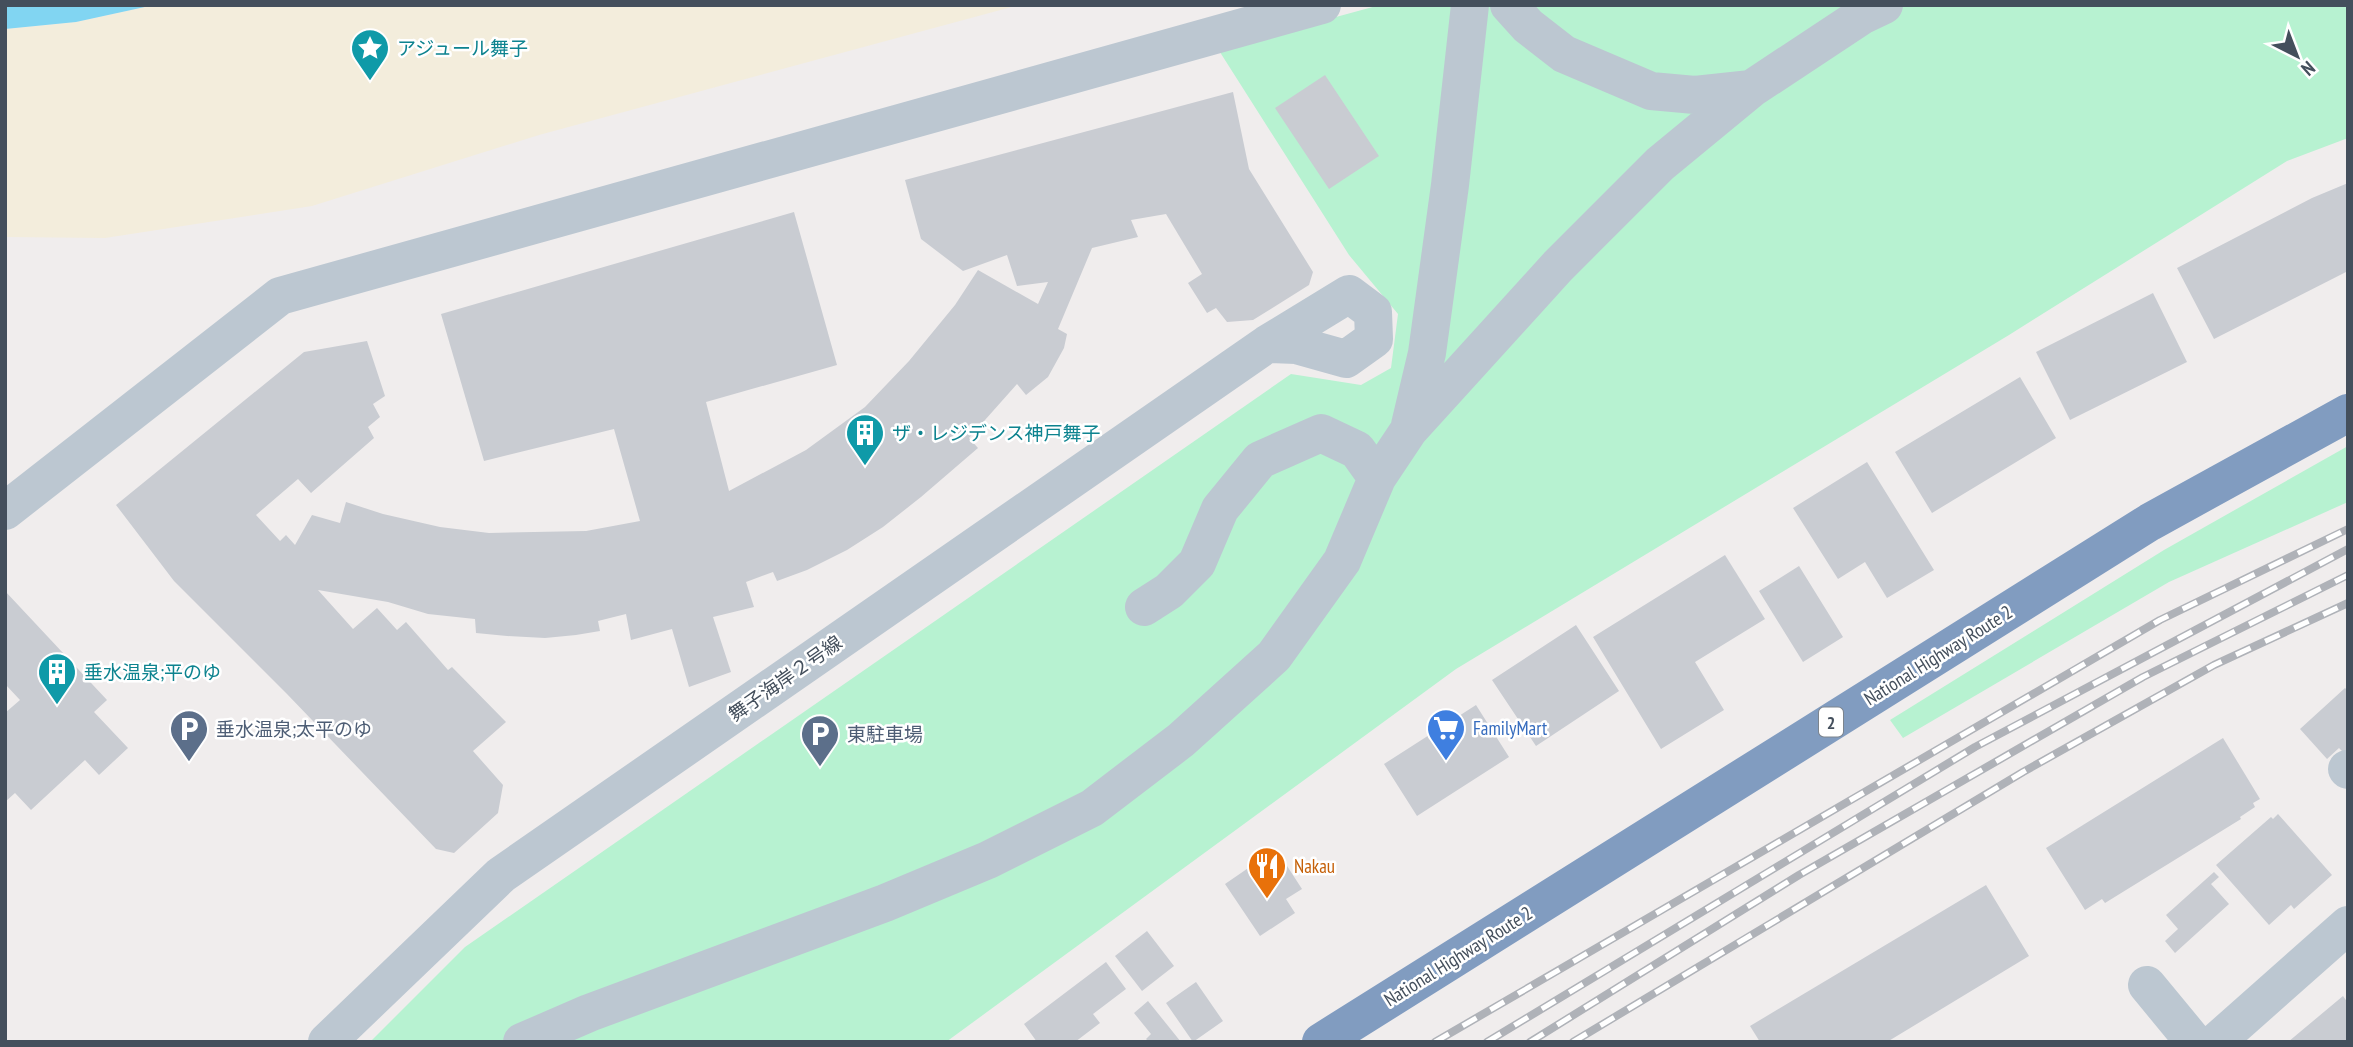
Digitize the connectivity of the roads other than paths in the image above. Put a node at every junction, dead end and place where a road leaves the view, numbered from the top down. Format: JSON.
{"nodes":[{"id":1,"x":1322,"y":5,"type":"edge"},
{"id":2,"x":1469,"y":5,"type":"edge"},
{"id":3,"x":1508,"y":5,"type":"edge"},
{"id":4,"x":1884,"y":5,"type":"edge"},
{"id":5,"x":1751,"y":89,"type":"junction"},
{"id":6,"x":1267,"y":344,"type":"dead end"},
{"id":7,"x":2348,"y":413,"type":"edge"},
{"id":8,"x":1409,"y":430,"type":"junction"},
{"id":9,"x":1377,"y":478,"type":"junction"},
{"id":10,"x":5,"y":511,"type":"edge"},
{"id":11,"x":1144,"y":607,"type":"dead end"},
{"id":12,"x":2348,"y":925,"type":"edge"},
{"id":13,"x":2147,"y":985,"type":"dead end"},
{"id":14,"x":327,"y":1042,"type":"edge"},
{"id":15,"x":522,"y":1042,"type":"edge"},
{"id":16,"x":1321,"y":1042,"type":"edge"},
{"id":17,"x":2194,"y":1042,"type":"edge"},
{"id":18,"x":2216,"y":1042,"type":"edge"}],
"edges":[{"from":1,"to":10,"type":"street"},
{"from":2,"to":8,"type":"street"},
{"from":3,"to":5,"type":"street"},
{"from":4,"to":5,"type":"street"},
{"from":5,"to":8,"type":"street"},
{"from":6,"to":14,"type":"street","name":"舞子海岸２号線"},
{"from":7,"to":16,"type":"highway","name":"National Highway Route 2","number":"2"},
{"from":8,"to":9,"type":"street"},
{"from":9,"to":11,"type":"street"},
{"from":9,"to":15,"type":"street"},
{"from":12,"to":18,"type":"street"},
{"from":13,"to":17,"type":"street"}]}
